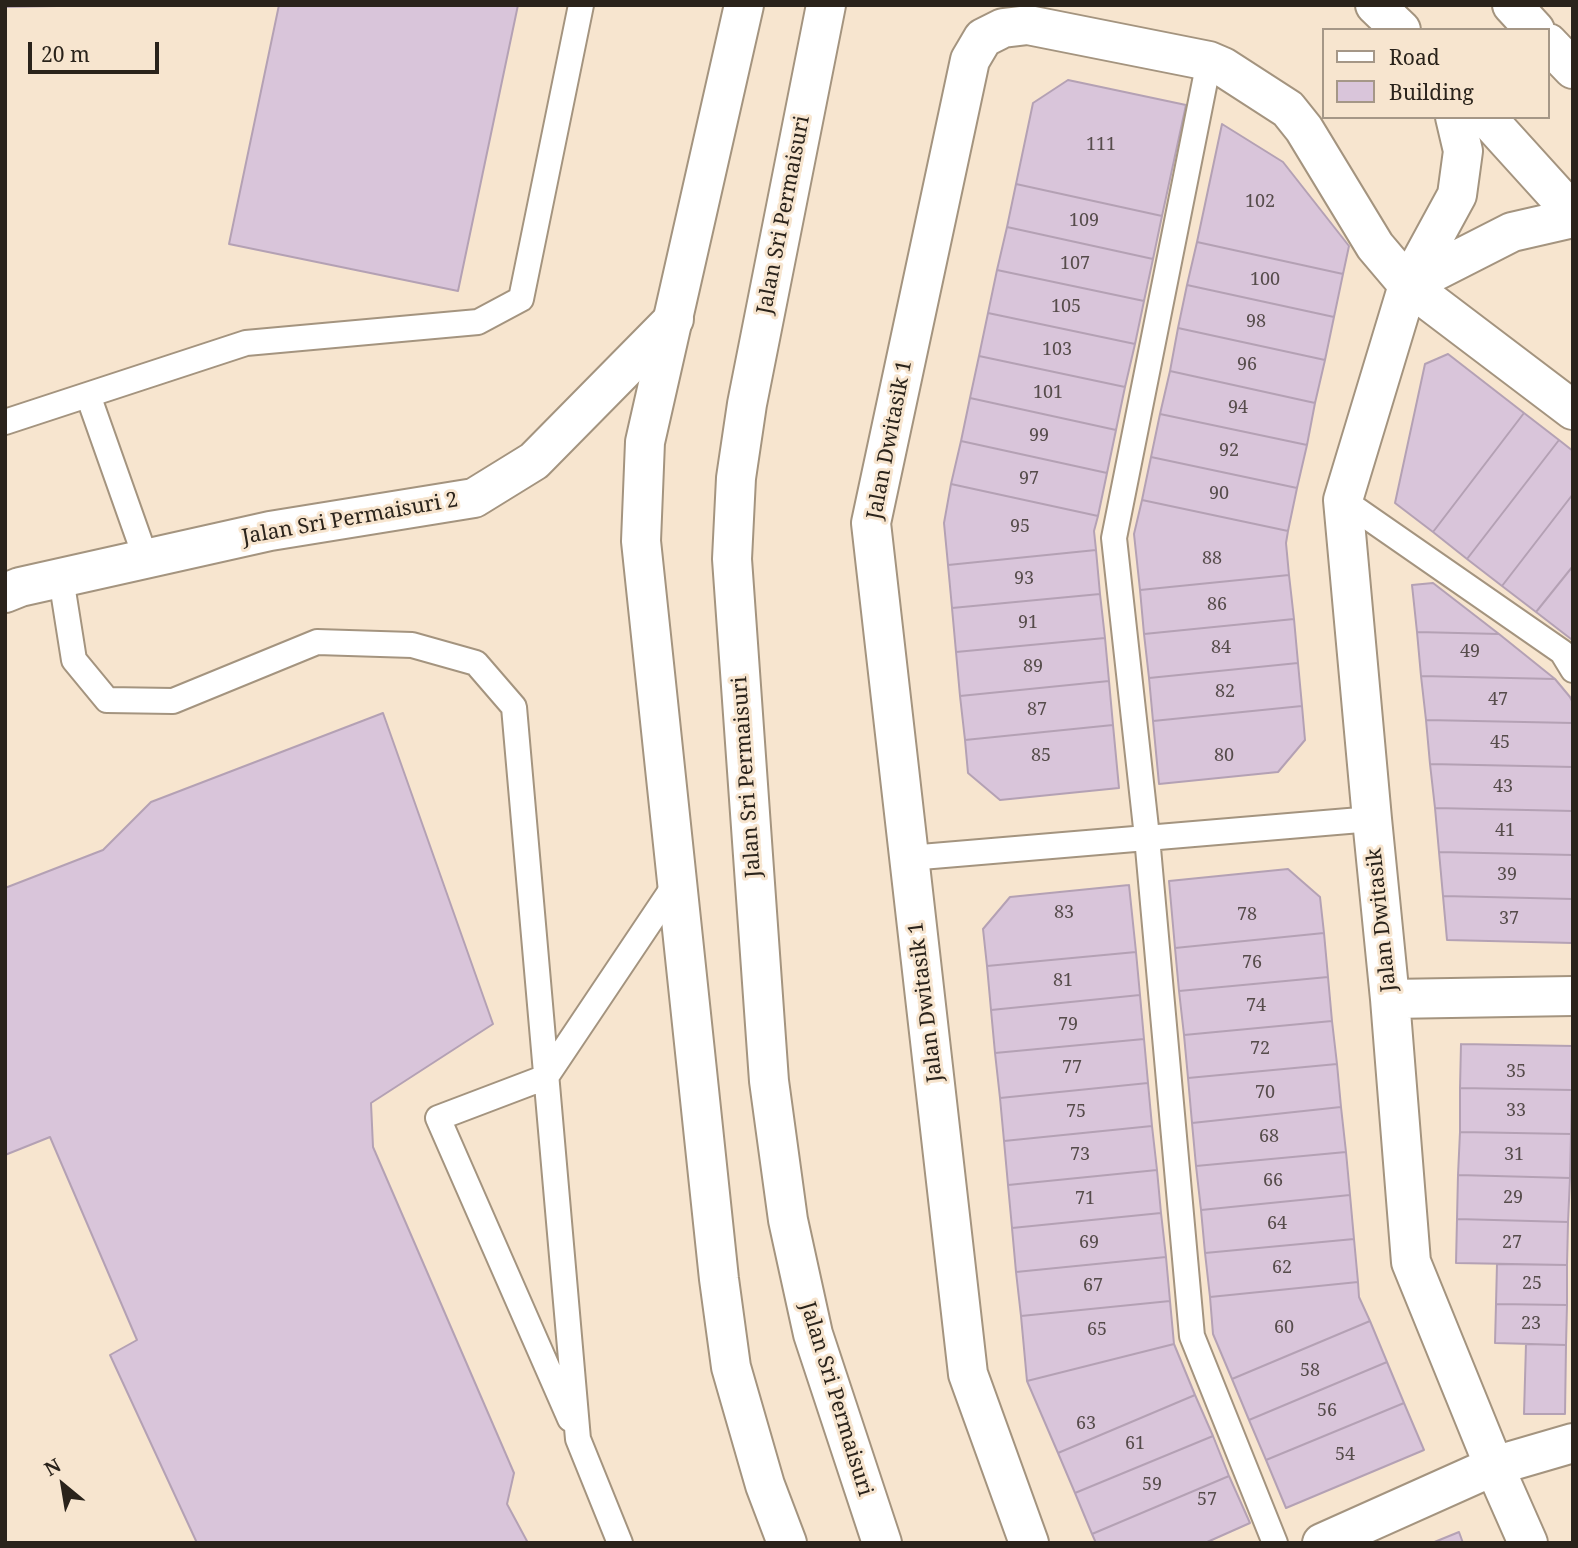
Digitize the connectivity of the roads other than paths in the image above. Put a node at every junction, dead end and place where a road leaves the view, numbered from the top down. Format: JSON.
{"nodes":[{"id":1,"x":581,"y":5,"type":"edge"},
{"id":2,"x":744,"y":5,"type":"edge"},
{"id":3,"x":826,"y":5,"type":"edge"},
{"id":4,"x":1375,"y":5,"type":"edge"},
{"id":5,"x":1512,"y":5,"type":"edge"},
{"id":6,"x":1399,"y":28,"type":"edge"},
{"id":7,"x":1533,"y":28,"type":"edge"},
{"id":8,"x":1550,"y":45,"type":"edge"},
{"id":9,"x":1209,"y":61,"type":"junction"},
{"id":10,"x":1573,"y":69,"type":"edge"},
{"id":11,"x":1455,"y":119,"type":"edge"},
{"id":12,"x":1488,"y":119,"type":"edge"},
{"id":13,"x":1573,"y":213,"type":"edge"},
{"id":14,"x":1573,"y":218,"type":"edge"},
{"id":15,"x":1408,"y":285,"type":"junction"},
{"id":16,"x":674,"y":319,"type":"junction"},
{"id":17,"x":88,"y":395,"type":"junction"},
{"id":18,"x":1573,"y":410,"type":"edge"},
{"id":19,"x":5,"y":422,"type":"edge"},
{"id":20,"x":1343,"y":500,"type":"junction"},
{"id":21,"x":146,"y":559,"type":"junction"},
{"id":22,"x":61,"y":578,"type":"junction"},
{"id":23,"x":5,"y":593,"type":"edge"},
{"id":24,"x":1573,"y":670,"type":"edge"},
{"id":25,"x":1372,"y":818,"type":"junction"},
{"id":26,"x":1147,"y":837,"type":"junction"},
{"id":27,"x":909,"y":858,"type":"junction"},
{"id":28,"x":676,"y":883,"type":"junction"},
{"id":29,"x":1573,"y":996,"type":"edge"},
{"id":30,"x":1390,"y":999,"type":"junction"},
{"id":31,"x":546,"y":1077,"type":"junction"},
{"id":32,"x":578,"y":1439,"type":"junction"},
{"id":33,"x":1573,"y":1443,"type":"edge"},
{"id":34,"x":1494,"y":1466,"type":"junction"},
{"id":35,"x":620,"y":1543,"type":"edge"},
{"id":36,"x":787,"y":1543,"type":"edge"},
{"id":37,"x":882,"y":1543,"type":"edge"},
{"id":38,"x":1029,"y":1543,"type":"edge"},
{"id":39,"x":1275,"y":1543,"type":"edge"},
{"id":40,"x":1322,"y":1543,"type":"edge"},
{"id":41,"x":1528,"y":1543,"type":"edge"}],
"edges":[{"from":1,"to":17,"type":"lane"},
{"from":2,"to":16,"type":"street"},
{"from":3,"to":37,"type":"street","name":"Jalan Sri Permaisuri"},
{"from":4,"to":6,"type":"street"},
{"from":5,"to":7,"type":"street"},
{"from":8,"to":10,"type":"street"},
{"from":9,"to":15,"type":"street","name":"Jalan Dwitasik 1"},
{"from":9,"to":26,"type":"lane"},
{"from":9,"to":27,"type":"street","name":"Jalan Dwitasik 1"},
{"from":11,"to":15,"type":"street","name":"Jalan Dwitasik"},
{"from":12,"to":13,"type":"street"},
{"from":14,"to":15,"type":"street"},
{"from":15,"to":18,"type":"street","name":"Jalan Dwitasik 1"},
{"from":15,"to":20,"type":"street","name":"Jalan Dwitasik"},
{"from":16,"to":21,"type":"street","name":"Jalan Sri Permaisuri 2"},
{"from":16,"to":28,"type":"street"},
{"from":17,"to":19,"type":"lane"},
{"from":17,"to":21,"type":"lane"},
{"from":20,"to":24,"type":"lane"},
{"from":20,"to":25,"type":"street","name":"Jalan Dwitasik"},
{"from":21,"to":22,"type":"street","name":"Jalan Sri Permaisuri 2"},
{"from":22,"to":23,"type":"street","name":"Jalan Sri Permaisuri 2"},
{"from":22,"to":31,"type":"lane"},
{"from":25,"to":26,"type":"lane"},
{"from":25,"to":30,"type":"street","name":"Jalan Dwitasik"},
{"from":26,"to":27,"type":"lane"},
{"from":26,"to":39,"type":"lane"},
{"from":27,"to":38,"type":"street","name":"Jalan Dwitasik 1"},
{"from":28,"to":31,"type":"lane"},
{"from":28,"to":36,"type":"street"},
{"from":29,"to":30,"type":"street"},
{"from":30,"to":34,"type":"street","name":"Jalan Dwitasik"},
{"from":31,"to":32,"type":"lane"},
{"from":31,"to":32,"type":"lane"},
{"from":32,"to":35,"type":"lane"},
{"from":33,"to":34,"type":"street"},
{"from":34,"to":40,"type":"street"},
{"from":34,"to":41,"type":"street","name":"Jalan Dwitasik"}]}
